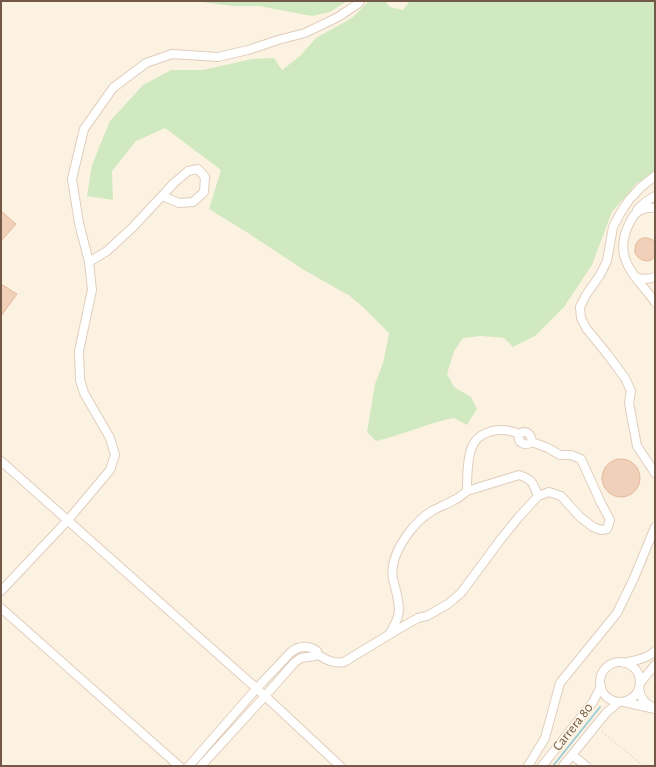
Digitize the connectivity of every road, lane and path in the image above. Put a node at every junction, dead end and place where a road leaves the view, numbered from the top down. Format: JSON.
{"nodes":[{"id":1,"x":360,"y":1,"type":"edge"},
{"id":2,"x":655,"y":176,"type":"edge"},
{"id":3,"x":162,"y":196,"type":"junction"},
{"id":4,"x":655,"y":196,"type":"edge"},
{"id":5,"x":655,"y":208,"type":"edge"},
{"id":6,"x":634,"y":214,"type":"junction"},
{"id":7,"x":89,"y":262,"type":"junction"},
{"id":8,"x":635,"y":277,"type":"junction"},
{"id":9,"x":655,"y":277,"type":"edge"},
{"id":10,"x":655,"y":302,"type":"edge"},
{"id":11,"x":1,"y":461,"type":"edge"},
{"id":12,"x":655,"y":473,"type":"edge"},
{"id":13,"x":467,"y":491,"type":"junction"},
{"id":14,"x":538,"y":496,"type":"junction"},
{"id":15,"x":68,"y":520,"type":"junction"},
{"id":16,"x":655,"y":527,"type":"edge"},
{"id":17,"x":1,"y":591,"type":"edge"},
{"id":18,"x":1,"y":608,"type":"edge"},
{"id":19,"x":389,"y":634,"type":"junction"},
{"id":20,"x":655,"y":652,"type":"edge"},
{"id":21,"x":317,"y":654,"type":"junction"},
{"id":22,"x":624,"y":663,"type":"junction"},
{"id":23,"x":655,"y":665,"type":"edge"},
{"id":24,"x":640,"y":685,"type":"junction"},
{"id":25,"x":600,"y":686,"type":"junction"},
{"id":26,"x":256,"y":689,"type":"junction"},
{"id":27,"x":265,"y":696,"type":"junction"},
{"id":28,"x":622,"y":702,"type":"junction"},
{"id":29,"x":655,"y":709,"type":"edge"},
{"id":30,"x":595,"y":726,"type":"junction"},
{"id":31,"x":572,"y":755,"type":"junction"},
{"id":32,"x":179,"y":766,"type":"edge"},
{"id":33,"x":189,"y":766,"type":"edge"},
{"id":34,"x":201,"y":766,"type":"edge"},
{"id":35,"x":340,"y":766,"type":"edge"},
{"id":36,"x":528,"y":766,"type":"edge"},
{"id":37,"x":542,"y":766,"type":"edge"},
{"id":38,"x":563,"y":766,"type":"edge"},
{"id":39,"x":586,"y":766,"type":"edge"},
{"id":40,"x":644,"y":766,"type":"edge"}],
"edges":[{"from":1,"to":7,"type":"street"},
{"from":2,"to":12,"type":"street"},
{"from":3,"to":3,"type":"street"},
{"from":3,"to":7,"type":"street"},
{"from":4,"to":6,"type":"street"},
{"from":5,"to":6,"type":"street"},
{"from":6,"to":8,"type":"street"},
{"from":7,"to":15,"type":"street"},
{"from":8,"to":9,"type":"street"},
{"from":8,"to":10,"type":"street"},
{"from":11,"to":15,"type":"street"},
{"from":13,"to":14,"type":"street"},
{"from":13,"to":14,"type":"street"},
{"from":13,"to":19,"type":"street"},
{"from":14,"to":19,"type":"street"},
{"from":15,"to":17,"type":"street"},
{"from":15,"to":26,"type":"street"},
{"from":16,"to":36,"type":"street"},
{"from":18,"to":32,"type":"street"},
{"from":19,"to":21,"type":"street"},
{"from":20,"to":22,"type":"street","name":"Carrera 80"},
{"from":21,"to":26,"type":"street"},
{"from":21,"to":27,"type":"street"},
{"from":22,"to":24,"type":"street"},
{"from":22,"to":25,"type":"street","name":"Carrera 80"},
{"from":23,"to":24,"type":"street","name":"Carrera 80"},
{"from":24,"to":28,"type":"street","name":"Carrera 80"},
{"from":24,"to":29,"type":"street"},
{"from":25,"to":28,"type":"street","name":"Carrera 80"},
{"from":25,"to":37,"type":"street","name":"Carrera 80"},
{"from":26,"to":27,"type":"street"},
{"from":26,"to":33,"type":"street"},
{"from":27,"to":34,"type":"street"},
{"from":27,"to":35,"type":"street"},
{"from":28,"to":29,"type":"street"},
{"from":28,"to":30,"type":"street","name":"Carrera 80"},
{"from":30,"to":31,"type":"street","name":"Carrera 80"},
{"from":30,"to":40,"type":"path"},
{"from":31,"to":38,"type":"street","name":"Carrera 80"},
{"from":31,"to":39,"type":"street"}]}
